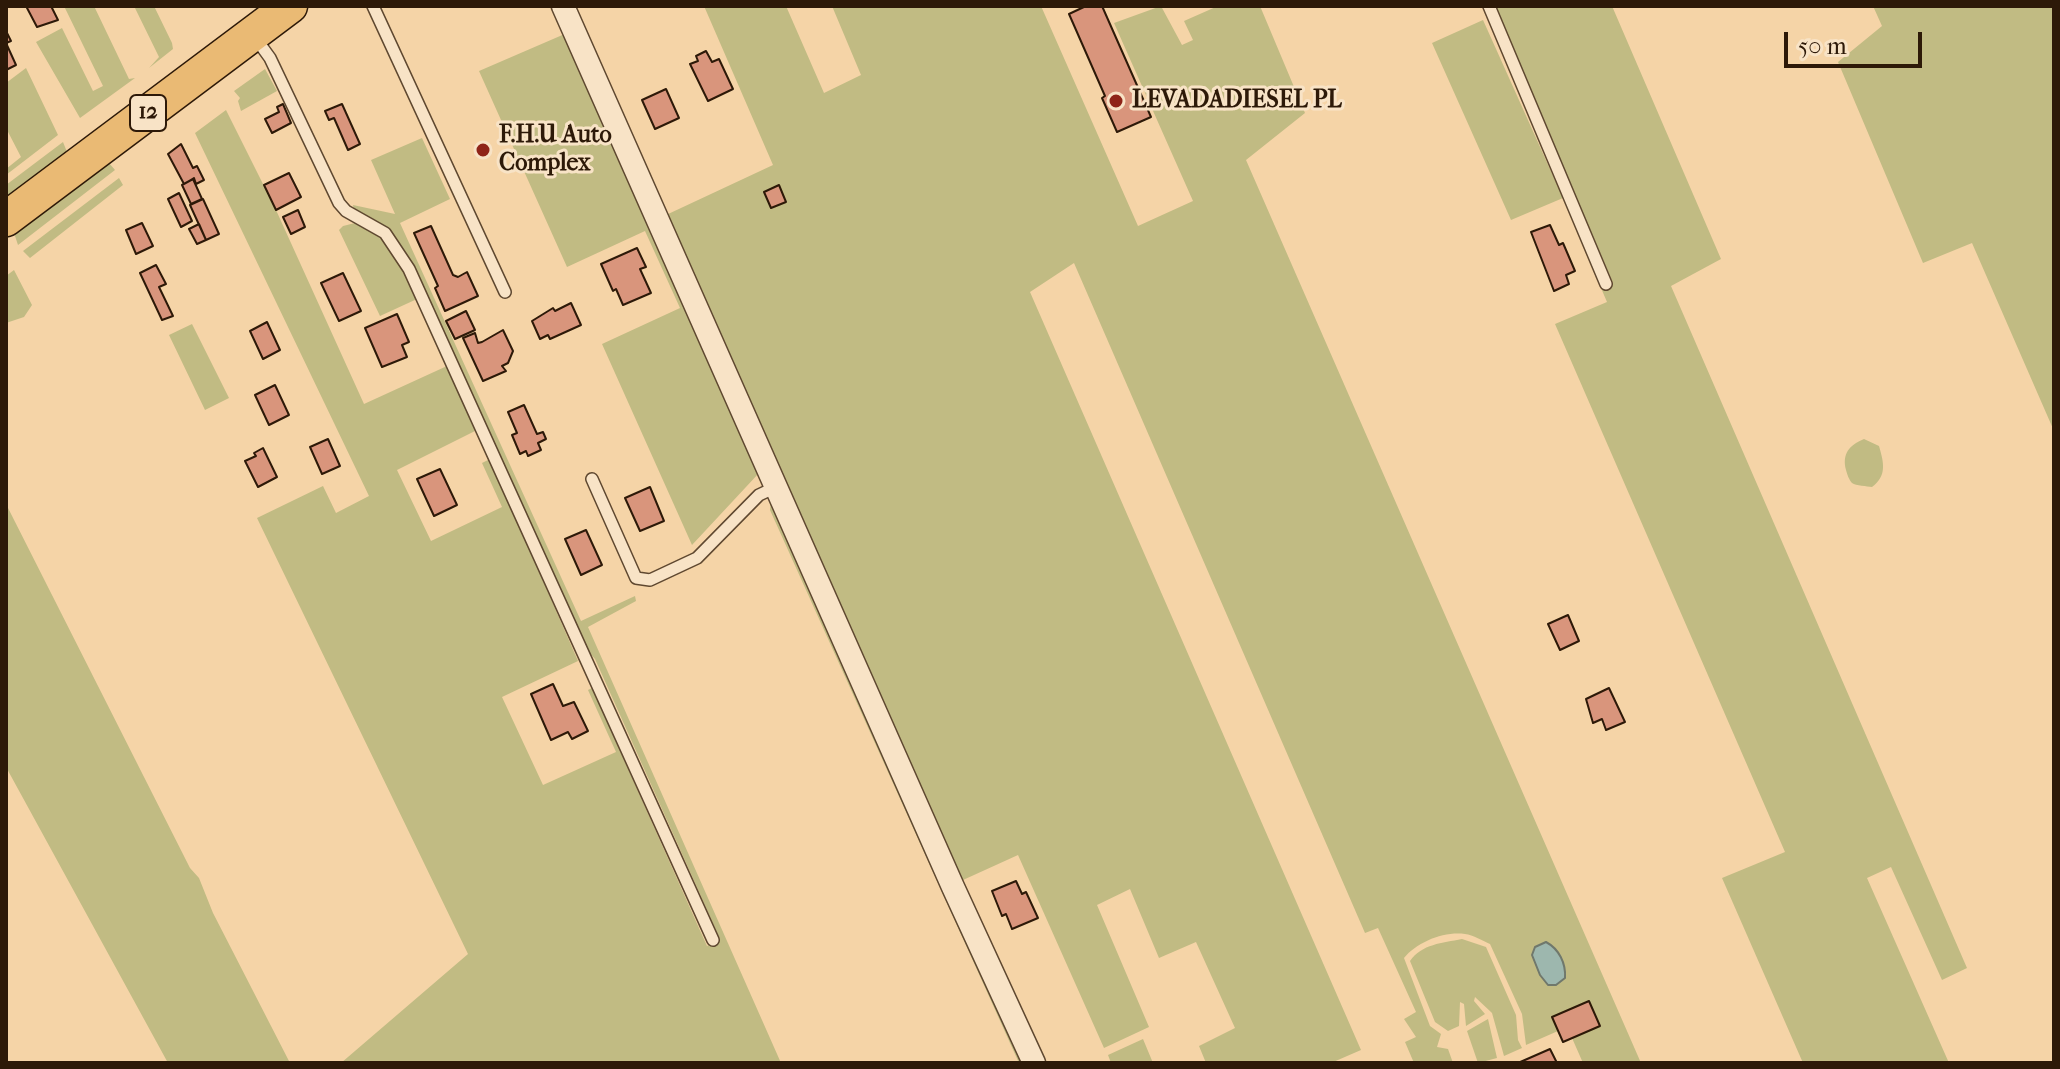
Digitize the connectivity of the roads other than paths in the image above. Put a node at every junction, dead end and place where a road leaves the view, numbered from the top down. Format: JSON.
{"nodes":[{"id":1,"x":290,"y":6,"type":"edge"},
{"id":2,"x":373,"y":6,"type":"edge"},
{"id":3,"x":563,"y":6,"type":"edge"},
{"id":4,"x":1489,"y":6,"type":"edge"},
{"id":5,"x":253,"y":35,"type":"junction"},
{"id":6,"x":6,"y":219,"type":"edge"},
{"id":7,"x":1606,"y":284,"type":"dead end"},
{"id":8,"x":505,"y":292,"type":"dead end"},
{"id":9,"x":592,"y":479,"type":"dead end"},
{"id":10,"x":776,"y":487,"type":"junction"},
{"id":11,"x":713,"y":940,"type":"dead end"},
{"id":12,"x":1034,"y":1063,"type":"edge"}],
"edges":[{"from":1,"to":5,"type":"main road","number":"12"},
{"from":2,"to":8,"type":"lane"},
{"from":3,"to":10,"type":"street"},
{"from":4,"to":7,"type":"lane"},
{"from":5,"to":6,"type":"main road","number":"12"},
{"from":5,"to":11,"type":"lane"},
{"from":9,"to":10,"type":"lane"},
{"from":10,"to":12,"type":"street"}]}
